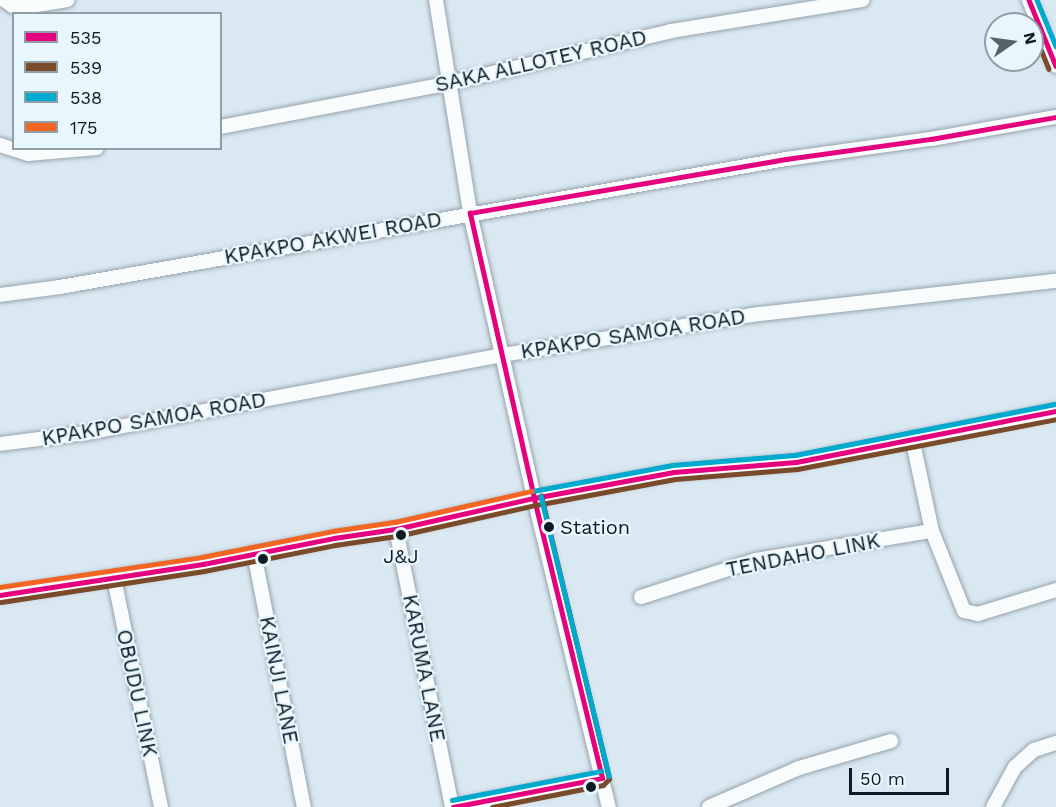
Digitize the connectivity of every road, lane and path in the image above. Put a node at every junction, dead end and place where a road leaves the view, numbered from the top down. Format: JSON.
{"nodes":[{"id":1,"x":4,"y":0,"type":"edge"},
{"id":2,"x":68,"y":0,"type":"edge"},
{"id":3,"x":436,"y":0,"type":"edge"},
{"id":4,"x":863,"y":0,"type":"edge"},
{"id":5,"x":1029,"y":0,"type":"edge"},
{"id":6,"x":790,"y":6,"type":"edge"},
{"id":7,"x":1056,"y":66,"type":"edge"},
{"id":8,"x":450,"y":83,"type":"junction"},
{"id":9,"x":1056,"y":117,"type":"edge"},
{"id":10,"x":222,"y":127,"type":"edge"},
{"id":11,"x":16,"y":150,"type":"edge"},
{"id":12,"x":74,"y":150,"type":"edge"},
{"id":13,"x":470,"y":213,"type":"junction"},
{"id":14,"x":1056,"y":281,"type":"edge"},
{"id":15,"x":0,"y":295,"type":"edge"},
{"id":16,"x":502,"y":355,"type":"junction"},
{"id":17,"x":1056,"y":411,"type":"edge"},
{"id":18,"x":912,"y":438,"type":"junction"},
{"id":19,"x":0,"y":444,"type":"edge"},
{"id":20,"x":534,"y":498,"type":"junction"},
{"id":21,"x":396,"y":529,"type":"junction"},
{"id":22,"x":932,"y":531,"type":"junction"},
{"id":23,"x":254,"y":553,"type":"junction"},
{"id":24,"x":114,"y":578,"type":"junction"},
{"id":25,"x":1056,"y":590,"type":"edge"},
{"id":26,"x":0,"y":595,"type":"edge"},
{"id":27,"x":641,"y":597,"type":"dead end"},
{"id":28,"x":891,"y":741,"type":"dead end"},
{"id":29,"x":1056,"y":743,"type":"edge"},
{"id":30,"x":602,"y":778,"type":"junction"},
{"id":31,"x":161,"y":807,"type":"edge"},
{"id":32,"x":304,"y":807,"type":"edge"},
{"id":33,"x":452,"y":807,"type":"edge"},
{"id":34,"x":609,"y":807,"type":"edge"},
{"id":35,"x":709,"y":807,"type":"edge"},
{"id":36,"x":993,"y":807,"type":"edge"}],
"edges":[{"from":1,"to":2,"type":"street"},
{"from":3,"to":8,"type":"street"},
{"from":4,"to":6,"type":"street","name":"SAKA ALLOTEY ROAD"},
{"from":5,"to":7,"type":"street"},
{"from":6,"to":8,"type":"street","name":"SAKA ALLOTEY ROAD"},
{"from":8,"to":10,"type":"street","name":"SAKA ALLOTEY ROAD"},
{"from":8,"to":13,"type":"street"},
{"from":9,"to":13,"type":"street","name":"KPAKPO AKWEI ROAD"},
{"from":11,"to":12,"type":"street"},
{"from":13,"to":15,"type":"street","name":"KPAKPO AKWEI ROAD"},
{"from":13,"to":16,"type":"street"},
{"from":14,"to":16,"type":"street","name":"KPAKPO SAMOA ROAD"},
{"from":16,"to":19,"type":"street","name":"KPAKPO SAMOA ROAD"},
{"from":16,"to":20,"type":"street"},
{"from":17,"to":18,"type":"street"},
{"from":18,"to":20,"type":"street"},
{"from":18,"to":22,"type":"street"},
{"from":20,"to":21,"type":"street"},
{"from":20,"to":30,"type":"street"},
{"from":21,"to":23,"type":"street"},
{"from":21,"to":33,"type":"street","name":"KARUMA LANE"},
{"from":22,"to":25,"type":"street"},
{"from":22,"to":27,"type":"street","name":"TENDAHO LINK"},
{"from":23,"to":24,"type":"street"},
{"from":23,"to":32,"type":"street","name":"KAINJI LANE"},
{"from":24,"to":26,"type":"street"},
{"from":24,"to":31,"type":"street","name":"OBUDU LINK"},
{"from":28,"to":35,"type":"street"},
{"from":29,"to":36,"type":"street"},
{"from":30,"to":33,"type":"street"},
{"from":30,"to":34,"type":"street"}]}
